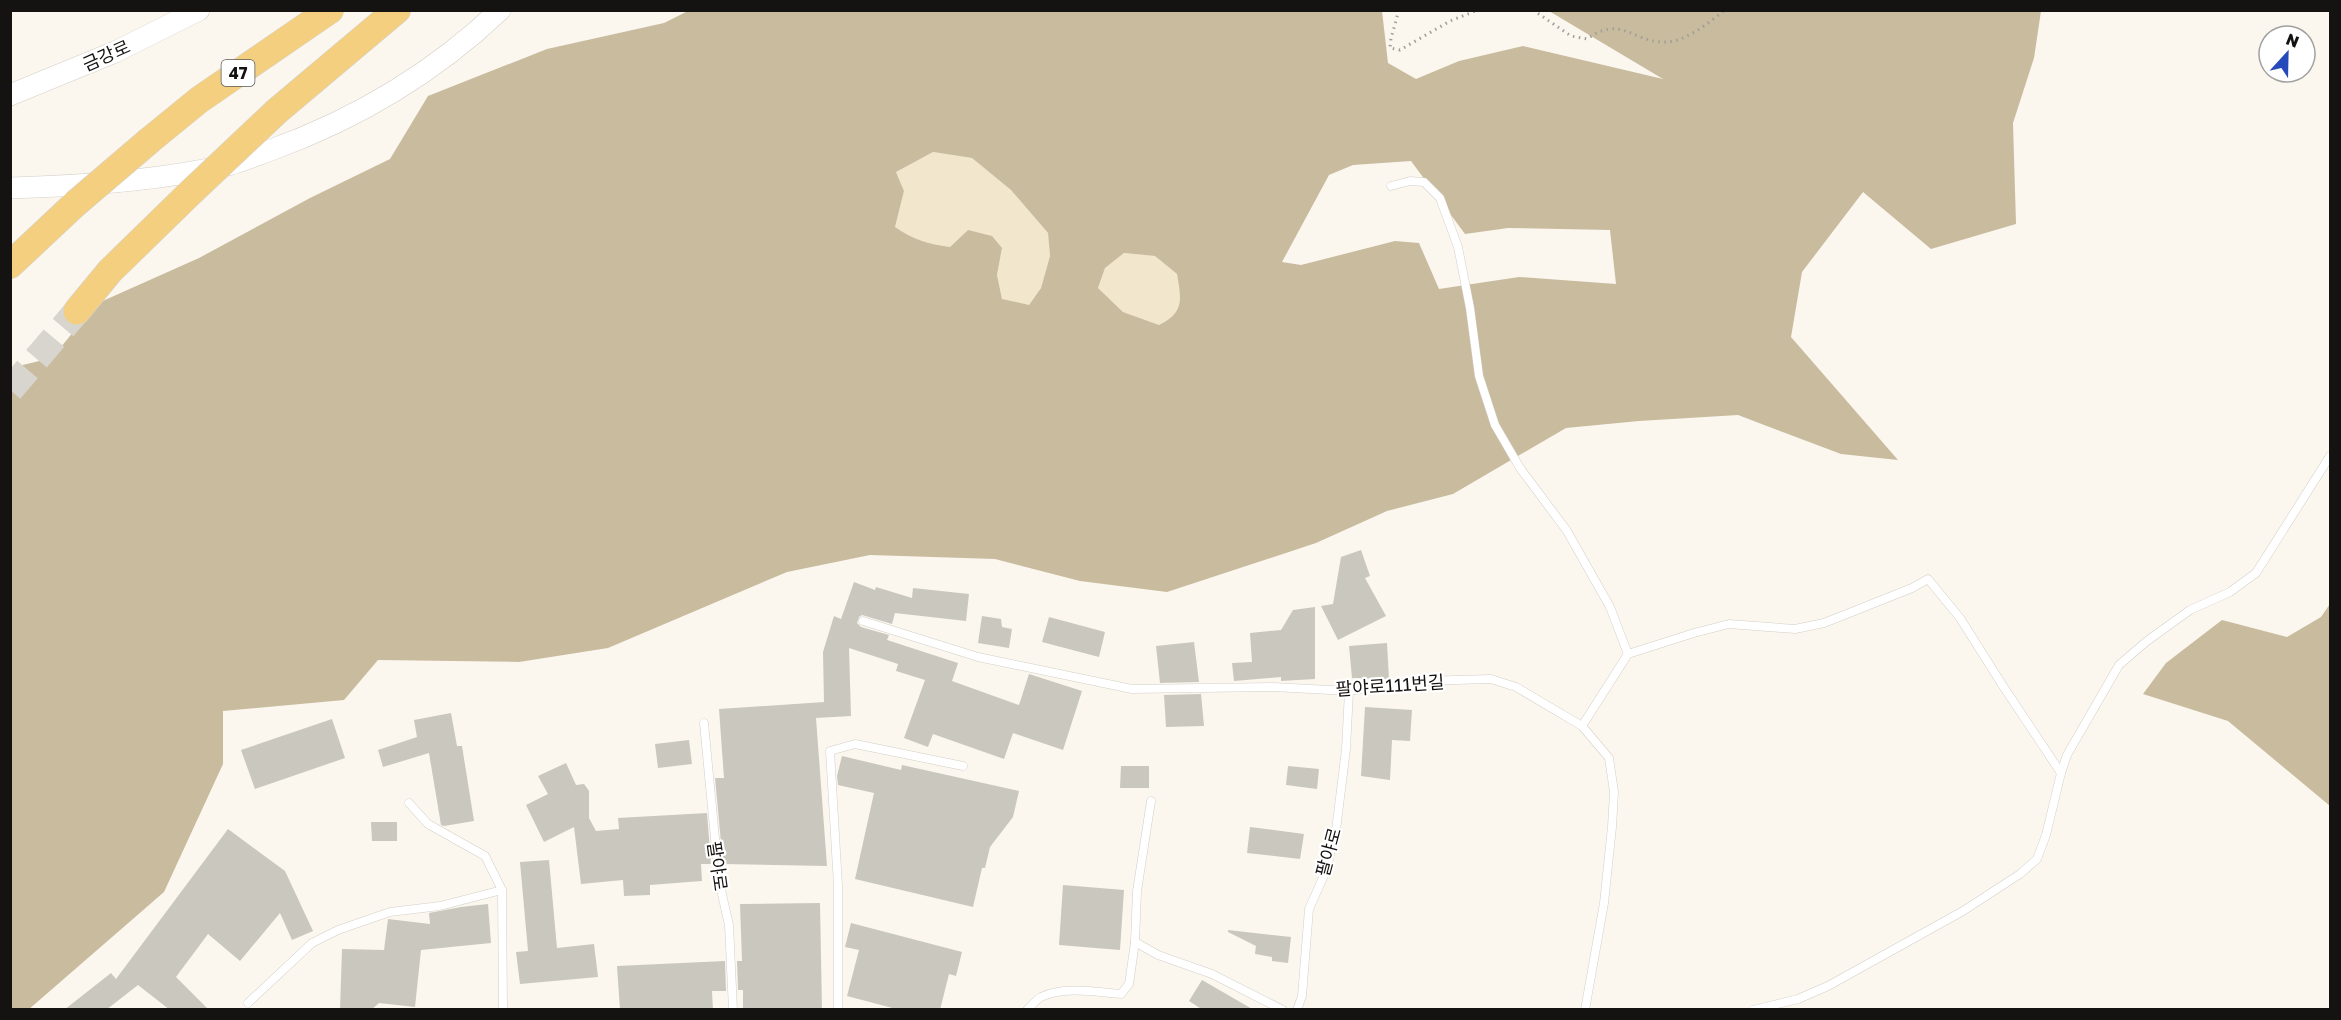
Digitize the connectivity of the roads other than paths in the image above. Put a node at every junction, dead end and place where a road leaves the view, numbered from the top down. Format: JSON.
{"nodes":[{"id":1,"x":199,"y":10,"type":"edge"},
{"id":2,"x":330,"y":10,"type":"edge"},
{"id":3,"x":397,"y":10,"type":"edge"},
{"id":4,"x":500,"y":10,"type":"edge"},
{"id":5,"x":10,"y":94,"type":"edge"},
{"id":6,"x":1390,"y":186,"type":"dead end"},
{"id":7,"x":10,"y":188,"type":"edge"},
{"id":8,"x":10,"y":265,"type":"edge"},
{"id":9,"x":77,"y":311,"type":"tunnel mouth"},
{"id":10,"x":2331,"y":456,"type":"edge"},
{"id":11,"x":863,"y":621,"type":"dead end"},
{"id":12,"x":1628,"y":654,"type":"junction"},
{"id":13,"x":1349,"y":691,"type":"junction"},
{"id":14,"x":704,"y":723,"type":"dead end"},
{"id":15,"x":1582,"y":726,"type":"junction"},
{"id":16,"x":963,"y":766,"type":"dead end"},
{"id":17,"x":2061,"y":773,"type":"junction"},
{"id":18,"x":1151,"y":801,"type":"dead end"},
{"id":19,"x":409,"y":803,"type":"dead end"},
{"id":20,"x":502,"y":890,"type":"junction"},
{"id":21,"x":1135,"y":942,"type":"junction"},
{"id":22,"x":248,"y":1003,"type":"dead end"},
{"id":23,"x":503,"y":1010,"type":"edge"},
{"id":24,"x":733,"y":1010,"type":"edge"},
{"id":25,"x":838,"y":1010,"type":"edge"},
{"id":26,"x":1027,"y":1010,"type":"edge"},
{"id":27,"x":1283,"y":1010,"type":"edge"},
{"id":28,"x":1297,"y":1010,"type":"edge"},
{"id":29,"x":1585,"y":1010,"type":"edge"},
{"id":30,"x":1753,"y":1010,"type":"edge"}],
"edges":[{"from":1,"to":5,"type":"main road","name":"금강로"},
{"from":2,"to":8,"type":"highway","number":"47","bridge":true},
{"from":3,"to":9,"type":"highway","bridge":true},
{"from":4,"to":7,"type":"main road"},
{"from":6,"to":12,"type":"lane"},
{"from":10,"to":17,"type":"lane"},
{"from":11,"to":13,"type":"lane","name":"팔야로111번길"},
{"from":12,"to":15,"type":"lane"},
{"from":12,"to":17,"type":"lane"},
{"from":13,"to":15,"type":"lane","name":"팔야로111번길"},
{"from":13,"to":28,"type":"lane","name":"팔야로"},
{"from":14,"to":24,"type":"lane","name":"팔야로"},
{"from":15,"to":29,"type":"lane","name":"팔야로111번길"},
{"from":16,"to":25,"type":"lane"},
{"from":17,"to":30,"type":"lane"},
{"from":18,"to":21,"type":"lane"},
{"from":19,"to":20,"type":"lane"},
{"from":20,"to":22,"type":"lane"},
{"from":20,"to":23,"type":"lane"},
{"from":21,"to":26,"type":"lane"},
{"from":21,"to":27,"type":"lane"}]}
